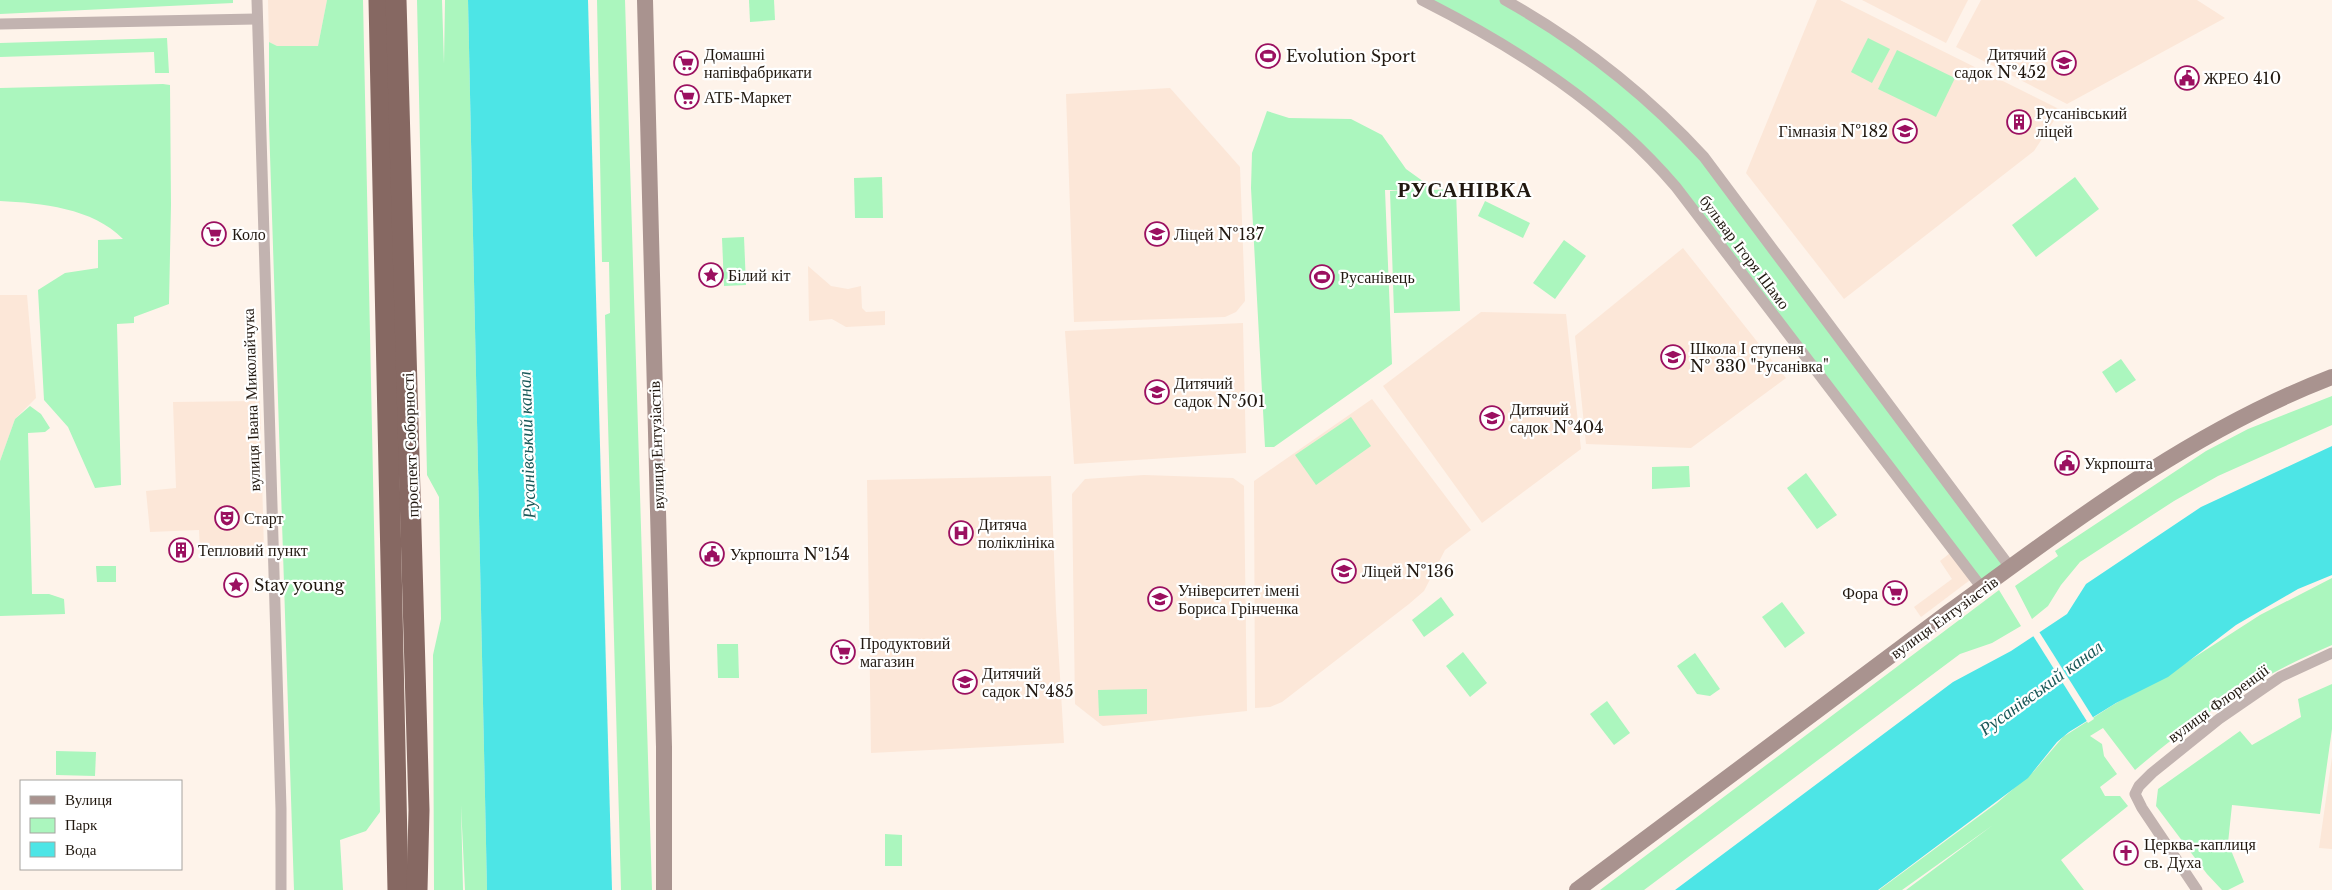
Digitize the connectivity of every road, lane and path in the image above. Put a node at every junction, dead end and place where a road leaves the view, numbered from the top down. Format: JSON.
{"nodes":[{"id":1,"x":257,"y":0,"type":"edge"},
{"id":2,"x":379,"y":0,"type":"edge"},
{"id":3,"x":396,"y":0,"type":"edge"},
{"id":4,"x":645,"y":0,"type":"edge"},
{"id":5,"x":1422,"y":0,"type":"edge"},
{"id":6,"x":1505,"y":0,"type":"edge"},
{"id":7,"x":256,"y":19,"type":"junction"},
{"id":8,"x":0,"y":24,"type":"edge"},
{"id":9,"x":2332,"y":377,"type":"edge"},
{"id":10,"x":2010,"y":567,"type":"junction"},
{"id":11,"x":1982,"y":588,"type":"junction"},
{"id":12,"x":2332,"y":652,"type":"edge"},
{"id":13,"x":281,"y":890,"type":"edge"},
{"id":14,"x":398,"y":890,"type":"edge"},
{"id":15,"x":417,"y":890,"type":"edge"},
{"id":16,"x":664,"y":890,"type":"edge"},
{"id":17,"x":1577,"y":890,"type":"edge"},
{"id":18,"x":2197,"y":890,"type":"edge"}],
"edges":[{"from":1,"to":7,"type":"street","name":"вулиця Івана Миколайчука"},
{"from":2,"to":14,"type":"highway","name":"проспект Соборності"},
{"from":3,"to":15,"type":"highway","name":"проспект Соборності"},
{"from":4,"to":16,"type":"street","name":"вулиця Ентузіастів"},
{"from":5,"to":11,"type":"street","name":"бульвар Ігоря Шамо"},
{"from":6,"to":10,"type":"street","name":"бульвар Ігоря Шамо"},
{"from":7,"to":8,"type":"street"},
{"from":7,"to":13,"type":"street","name":"вулиця Івана Миколайчука"},
{"from":9,"to":10,"type":"street","name":"вулиця Ентузіастів"},
{"from":10,"to":11,"type":"street","name":"вулиця Ентузіастів"},
{"from":11,"to":17,"type":"street","name":"вулиця Ентузіастів"},
{"from":12,"to":18,"type":"street","name":"вулиця Флоренції"}]}
